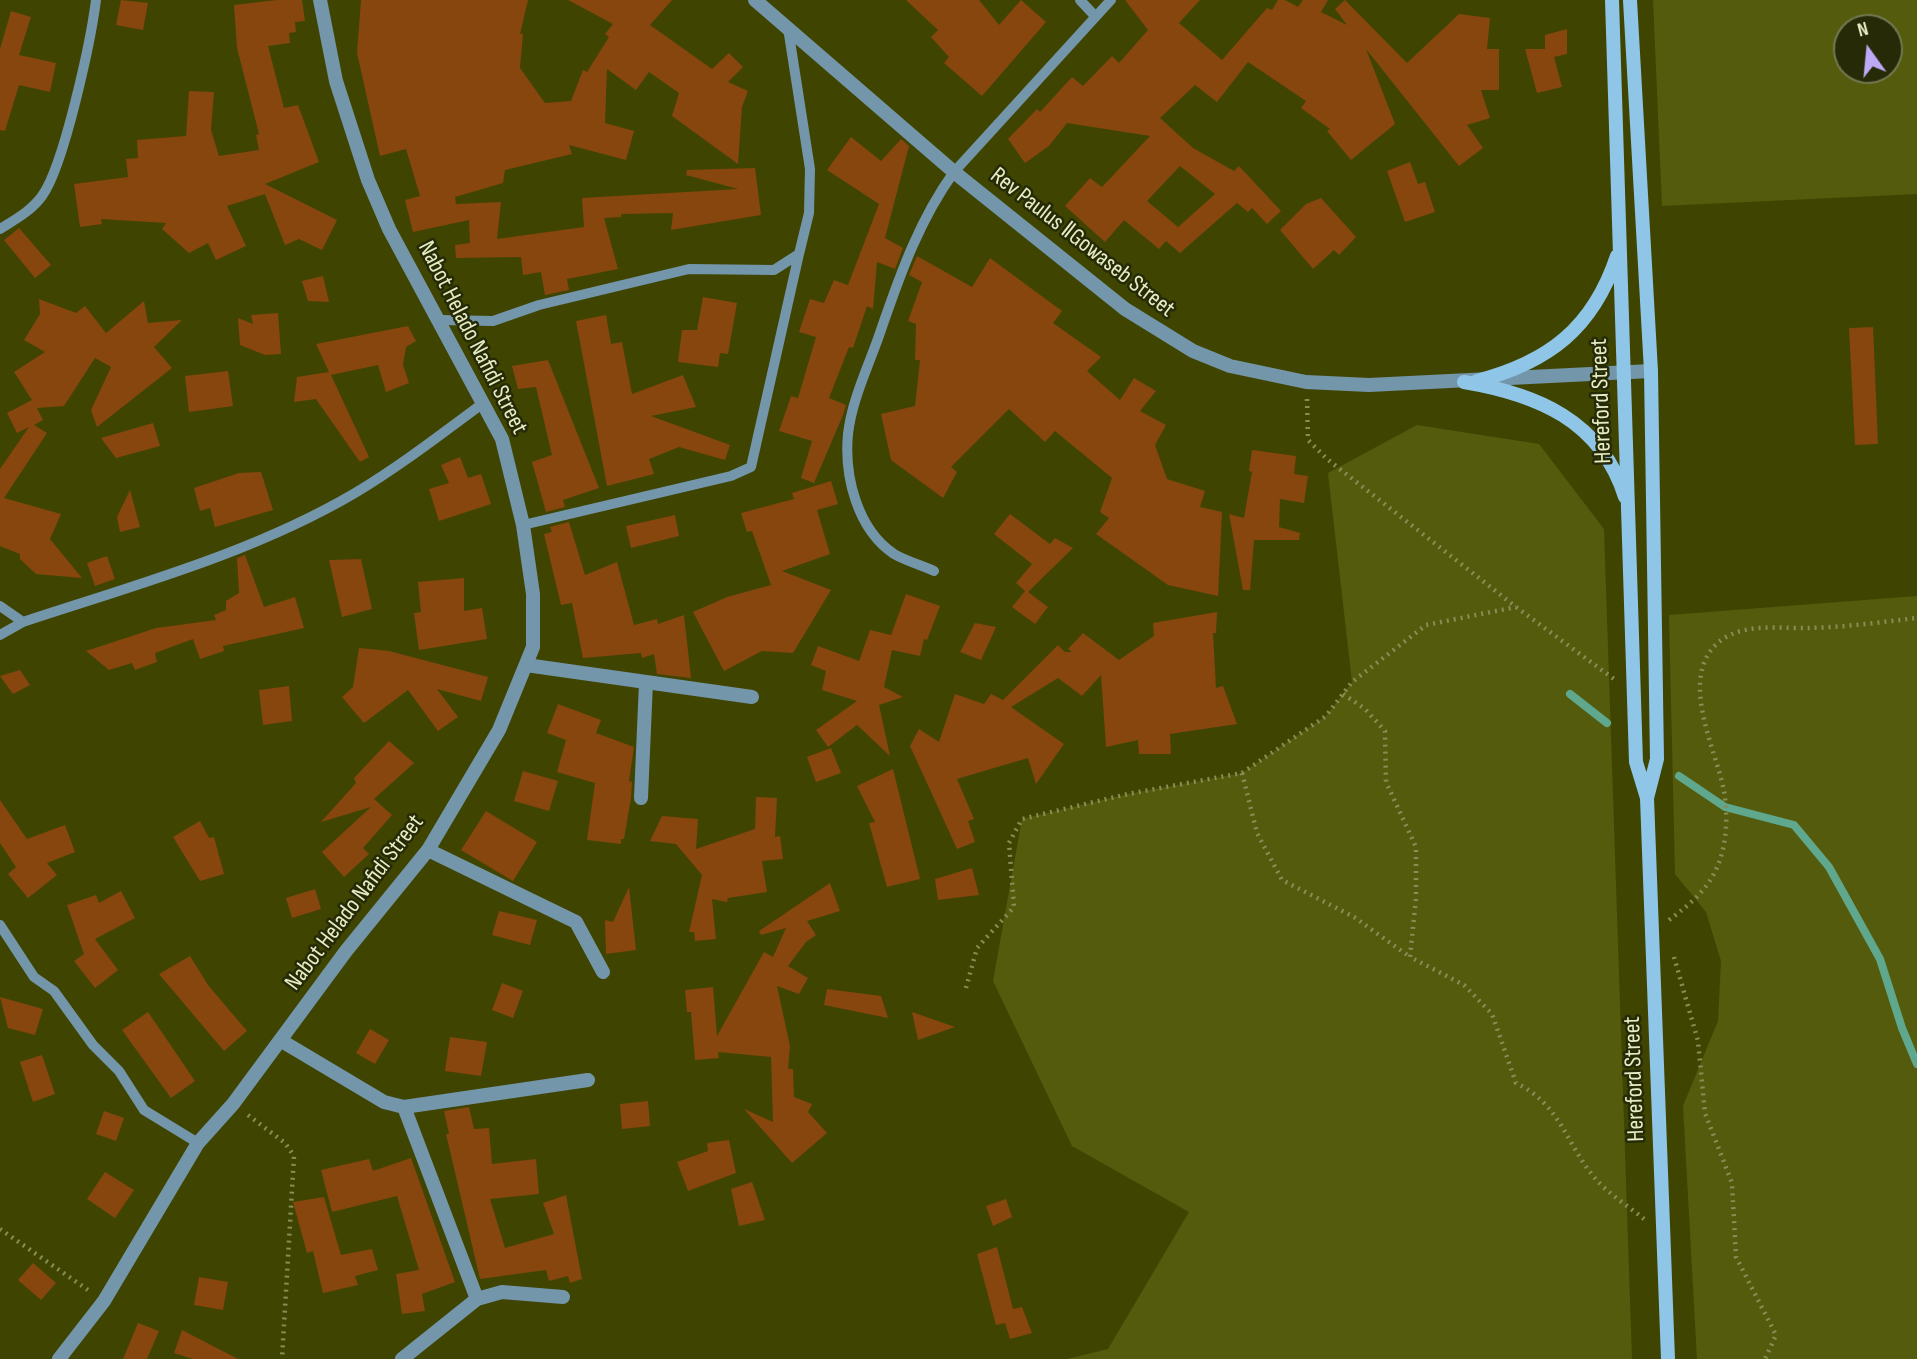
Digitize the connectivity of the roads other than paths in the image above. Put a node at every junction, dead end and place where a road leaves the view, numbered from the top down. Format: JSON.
{"nodes":[{"id":1,"x":96,"y":0,"type":"edge"},
{"id":2,"x":320,"y":0,"type":"edge"},
{"id":3,"x":755,"y":0,"type":"edge"},
{"id":4,"x":1080,"y":0,"type":"edge"},
{"id":5,"x":1111,"y":0,"type":"edge"},
{"id":6,"x":1612,"y":0,"type":"edge"},
{"id":7,"x":1629,"y":0,"type":"edge"},
{"id":8,"x":1094,"y":15,"type":"junction"},
{"id":9,"x":787,"y":25,"type":"junction"},
{"id":10,"x":954,"y":172,"type":"junction"},
{"id":11,"x":0,"y":229,"type":"edge"},
{"id":12,"x":1620,"y":247,"type":"junction"},
{"id":13,"x":799,"y":254,"type":"junction"},
{"id":14,"x":440,"y":320,"type":"junction"},
{"id":15,"x":1651,"y":371,"type":"junction"},
{"id":16,"x":1623,"y":374,"type":"junction"},
{"id":17,"x":1471,"y":381,"type":"junction"},
{"id":18,"x":482,"y":404,"type":"junction"},
{"id":19,"x":1630,"y":511,"type":"junction"},
{"id":20,"x":523,"y":525,"type":"junction"},
{"id":21,"x":934,"y":571,"type":"dead end"},
{"id":22,"x":0,"y":606,"type":"edge"},
{"id":23,"x":23,"y":622,"type":"junction"},
{"id":24,"x":0,"y":635,"type":"edge"},
{"id":25,"x":526,"y":664,"type":"junction"},
{"id":26,"x":646,"y":682,"type":"junction"},
{"id":27,"x":752,"y":698,"type":"dead end"},
{"id":28,"x":641,"y":798,"type":"dead end"},
{"id":29,"x":1647,"y":798,"type":"junction"},
{"id":30,"x":428,"y":850,"type":"junction"},
{"id":31,"x":0,"y":925,"type":"edge"},
{"id":32,"x":603,"y":972,"type":"dead end"},
{"id":33,"x":280,"y":1040,"type":"junction"},
{"id":34,"x":588,"y":1080,"type":"dead end"},
{"id":35,"x":404,"y":1107,"type":"junction"},
{"id":36,"x":198,"y":1143,"type":"junction"},
{"id":37,"x":563,"y":1297,"type":"dead end"},
{"id":38,"x":477,"y":1299,"type":"junction"},
{"id":39,"x":59,"y":1359,"type":"edge"},
{"id":40,"x":402,"y":1359,"type":"edge"},
{"id":41,"x":1668,"y":1359,"type":"edge"}],
"edges":[{"from":1,"to":11,"type":"lane"},
{"from":2,"to":14,"type":"street","name":"Nabot Helado Nafidi Street"},
{"from":3,"to":9,"type":"street","name":"Rev Paulus ǁGowaseb Street"},
{"from":4,"to":8,"type":"lane"},
{"from":5,"to":8,"type":"lane"},
{"from":6,"to":12,"type":"main road","name":"Hereford Street"},
{"from":7,"to":15,"type":"main road","name":"Hereford Street"},
{"from":8,"to":10,"type":"lane"},
{"from":9,"to":10,"type":"street","name":"Rev Paulus ǁGowaseb Street"},
{"from":9,"to":13,"type":"lane"},
{"from":10,"to":17,"type":"street","name":"Rev Paulus ǁGowaseb Street"},
{"from":10,"to":21,"type":"lane"},
{"from":12,"to":16,"type":"main road","name":"Hereford Street"},
{"from":12,"to":17,"type":"main road"},
{"from":13,"to":14,"type":"lane"},
{"from":13,"to":20,"type":"lane"},
{"from":14,"to":18,"type":"street","name":"Nabot Helado Nafidi Street"},
{"from":15,"to":16,"type":"street","name":"Rev Paulus ǁGowaseb Street"},
{"from":15,"to":29,"type":"main road","name":"Hereford Street"},
{"from":16,"to":17,"type":"street","name":"Rev Paulus ǁGowaseb Street"},
{"from":16,"to":19,"type":"main road","name":"Hereford Street"},
{"from":17,"to":19,"type":"main road"},
{"from":18,"to":20,"type":"street","name":"Nabot Helado Nafidi Street"},
{"from":18,"to":23,"type":"lane"},
{"from":19,"to":29,"type":"main road","name":"Hereford Street"},
{"from":20,"to":25,"type":"street","name":"Nabot Helado Nafidi Street"},
{"from":22,"to":23,"type":"lane"},
{"from":23,"to":24,"type":"lane"},
{"from":25,"to":26,"type":"street"},
{"from":25,"to":30,"type":"street","name":"Nabot Helado Nafidi Street"},
{"from":26,"to":27,"type":"street"},
{"from":26,"to":28,"type":"street"},
{"from":29,"to":41,"type":"main road","name":"Hereford Street"},
{"from":30,"to":32,"type":"street"},
{"from":30,"to":33,"type":"street","name":"Nabot Helado Nafidi Street"},
{"from":31,"to":36,"type":"lane"},
{"from":33,"to":35,"type":"street"},
{"from":33,"to":36,"type":"street","name":"Nabot Helado Nafidi Street"},
{"from":34,"to":35,"type":"street"},
{"from":35,"to":38,"type":"street"},
{"from":36,"to":39,"type":"street","name":"Nabot Helado Nafidi Street"},
{"from":37,"to":38,"type":"street"},
{"from":38,"to":40,"type":"street"}]}
